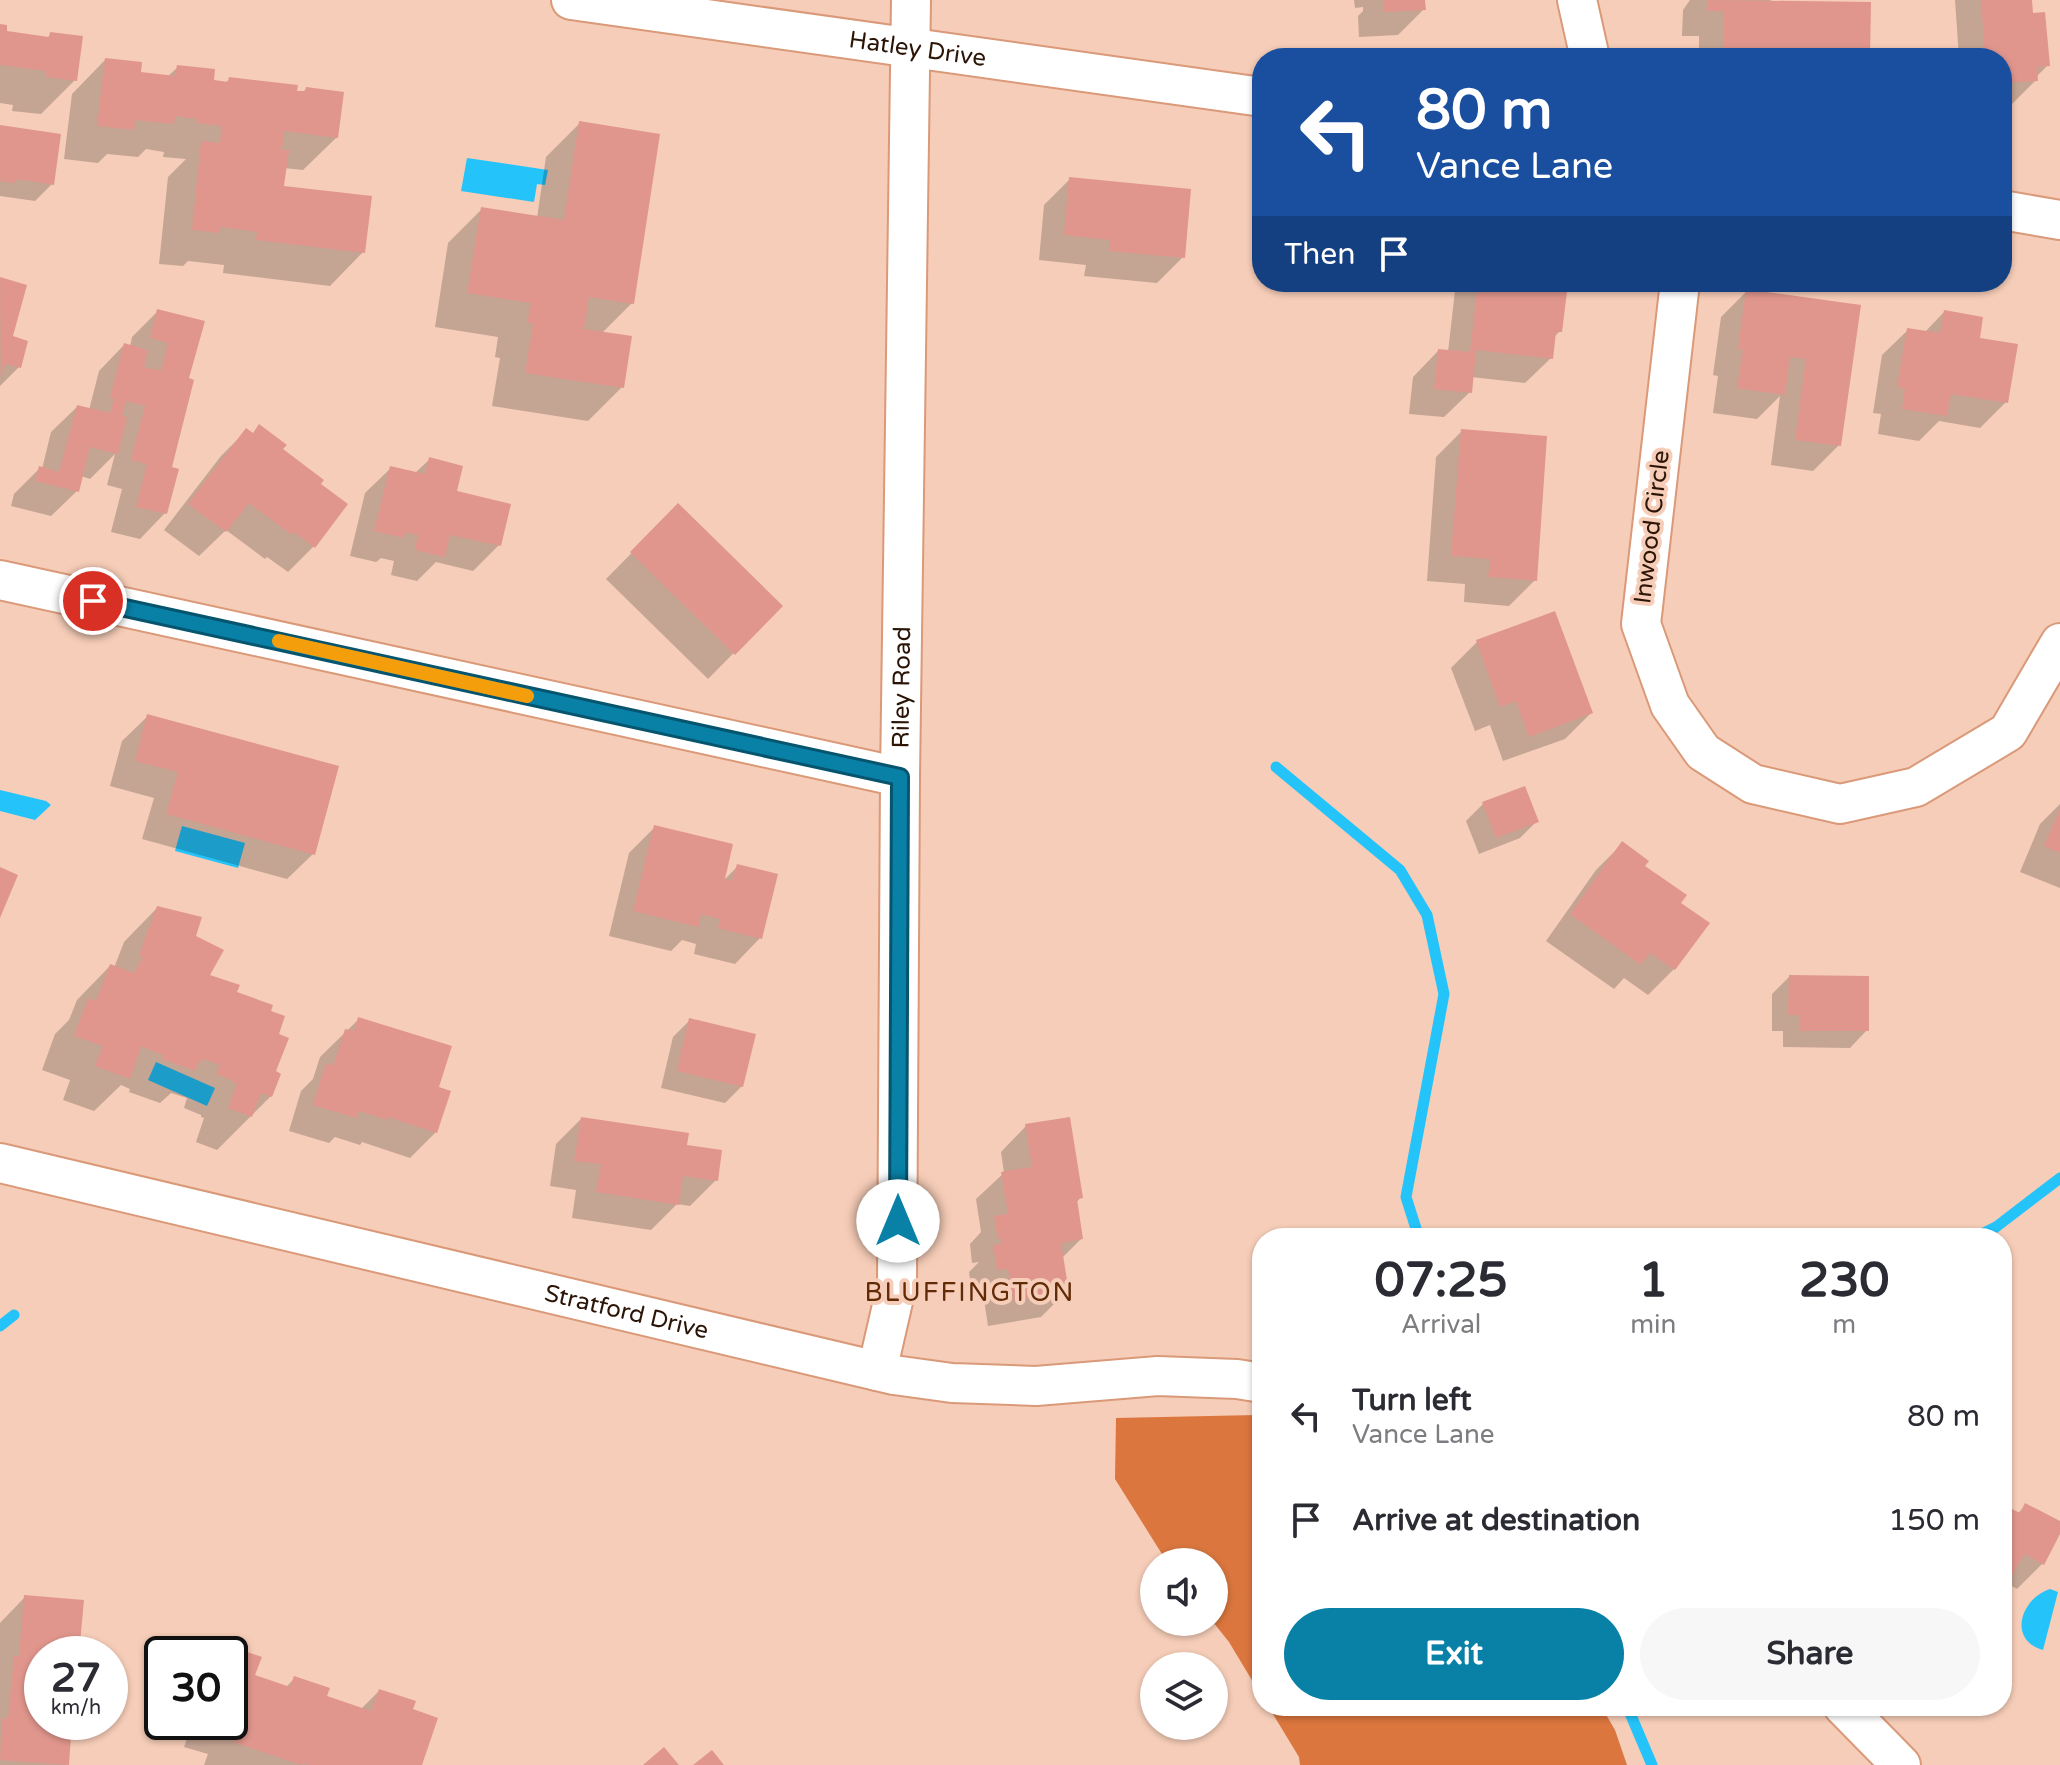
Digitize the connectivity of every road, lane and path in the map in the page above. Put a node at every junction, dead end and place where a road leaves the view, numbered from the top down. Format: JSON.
{"nodes":[{"id":1,"x":571,"y":0,"type":"edge"},
{"id":2,"x":911,"y":0,"type":"edge"},
{"id":3,"x":1577,"y":0,"type":"edge"},
{"id":4,"x":910,"y":47,"type":"junction"},
{"id":5,"x":1588,"y":48,"type":"edge"},
{"id":6,"x":1252,"y":96,"type":"edge"},
{"id":7,"x":2012,"y":212,"type":"edge"},
{"id":8,"x":2060,"y":220,"type":"edge"},
{"id":9,"x":1679,"y":292,"type":"edge"},
{"id":10,"x":0,"y":580,"type":"edge"},
{"id":11,"x":2060,"y":643,"type":"edge"},
{"id":12,"x":900,"y":777,"type":"junction"},
{"id":13,"x":0,"y":1163,"type":"edge"},
{"id":14,"x":877,"y":1371,"type":"junction"},
{"id":15,"x":1252,"y":1381,"type":"edge"},
{"id":16,"x":1853,"y":1716,"type":"edge"},
{"id":17,"x":1901,"y":1765,"type":"edge"}],
"edges":[{"from":1,"to":4,"type":"street","name":"Hatley Drive"},
{"from":2,"to":4,"type":"street","name":"Riley Road"},
{"from":3,"to":5,"type":"street"},
{"from":4,"to":6,"type":"street","name":"Hatley Drive"},
{"from":4,"to":12,"type":"street","name":"Riley Road"},
{"from":7,"to":8,"type":"street"},
{"from":9,"to":11,"type":"street","name":"Inwood Circle"},
{"from":10,"to":12,"type":"street"},
{"from":12,"to":14,"type":"street","name":"Riley Road"},
{"from":13,"to":14,"type":"street","name":"Stratford Drive"},
{"from":14,"to":15,"type":"street","name":"Stratford Drive"},
{"from":16,"to":17,"type":"street"}]}
